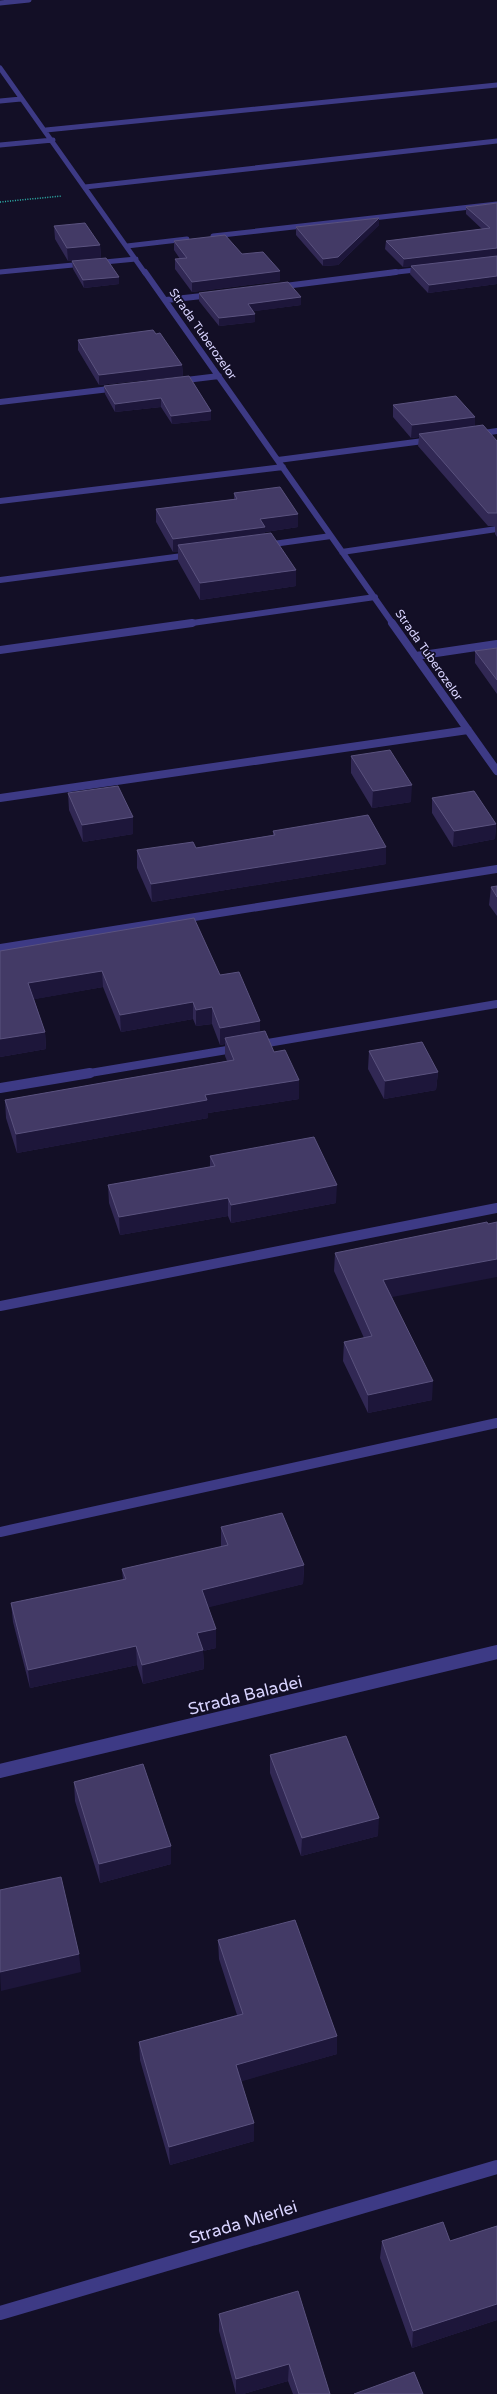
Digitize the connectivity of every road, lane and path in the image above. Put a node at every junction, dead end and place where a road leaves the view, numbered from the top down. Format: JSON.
{"nodes":[{"id":1,"x":29,"y":0,"type":"edge"},
{"id":2,"x":0,"y":3,"type":"edge"},
{"id":3,"x":0,"y":68,"type":"edge"},
{"id":4,"x":497,"y":84,"type":"edge"},
{"id":5,"x":21,"y":99,"type":"junction"},
{"id":6,"x":0,"y":101,"type":"edge"},
{"id":7,"x":46,"y":130,"type":"junction"},
{"id":8,"x":53,"y":140,"type":"junction"},
{"id":9,"x":497,"y":141,"type":"edge"},
{"id":10,"x":0,"y":145,"type":"edge"},
{"id":11,"x":85,"y":187,"type":"junction"},
{"id":12,"x":90,"y":193,"type":"junction"},
{"id":13,"x":0,"y":202,"type":"edge"},
{"id":14,"x":497,"y":204,"type":"edge"},
{"id":15,"x":205,"y":237,"type":"edge"},
{"id":16,"x":197,"y":238,"type":"edge"},
{"id":17,"x":127,"y":246,"type":"junction"},
{"id":18,"x":136,"y":259,"type":"junction"},
{"id":19,"x":434,"y":268,"type":"edge"},
{"id":20,"x":0,"y":272,"type":"edge"},
{"id":21,"x":268,"y":288,"type":"edge"},
{"id":22,"x":221,"y":294,"type":"edge"},
{"id":23,"x":166,"y":300,"type":"junction"},
{"id":24,"x":219,"y":376,"type":"junction"},
{"id":25,"x":172,"y":382,"type":"edge"},
{"id":26,"x":125,"y":387,"type":"edge"},
{"id":27,"x":0,"y":402,"type":"edge"},
{"id":28,"x":497,"y":431,"type":"edge"},
{"id":29,"x":466,"y":435,"type":"edge"},
{"id":30,"x":442,"y":438,"type":"edge"},
{"id":31,"x":278,"y":460,"type":"junction"},
{"id":32,"x":283,"y":467,"type":"junction"},
{"id":33,"x":0,"y":501,"type":"edge"},
{"id":34,"x":497,"y":529,"type":"edge"},
{"id":35,"x":331,"y":536,"type":"junction"},
{"id":36,"x":260,"y":545,"type":"edge"},
{"id":37,"x":342,"y":552,"type":"junction"},
{"id":38,"x":197,"y":554,"type":"edge"},
{"id":39,"x":0,"y":580,"type":"edge"},
{"id":40,"x":374,"y":597,"type":"junction"},
{"id":41,"x":497,"y":644,"type":"edge"},
{"id":42,"x":0,"y":650,"type":"edge"},
{"id":43,"x":416,"y":656,"type":"junction"},
{"id":44,"x":468,"y":730,"type":"junction"},
{"id":45,"x":497,"y":771,"type":"edge"},
{"id":46,"x":0,"y":798,"type":"edge"},
{"id":47,"x":497,"y":869,"type":"edge"},
{"id":48,"x":0,"y":948,"type":"edge"},
{"id":49,"x":497,"y":1004,"type":"edge"},
{"id":50,"x":0,"y":1088,"type":"edge"},
{"id":51,"x":497,"y":1208,"type":"edge"},
{"id":52,"x":0,"y":1306,"type":"edge"},
{"id":53,"x":497,"y":1422,"type":"edge"},
{"id":54,"x":0,"y":1532,"type":"edge"},
{"id":55,"x":497,"y":1652,"type":"edge"},
{"id":56,"x":0,"y":1771,"type":"edge"},
{"id":57,"x":497,"y":2166,"type":"edge"},
{"id":58,"x":0,"y":2313,"type":"edge"}],
"edges":[{"from":1,"to":2,"type":"street"},
{"from":3,"to":5,"type":"street","name":"Strada Tuberozelor"},
{"from":4,"to":7,"type":"street"},
{"from":5,"to":6,"type":"street"},
{"from":5,"to":7,"type":"street","name":"Strada Tuberozelor"},
{"from":7,"to":8,"type":"street","name":"Strada Tuberozelor"},
{"from":8,"to":10,"type":"street"},
{"from":8,"to":11,"type":"street","name":"Strada Tuberozelor"},
{"from":9,"to":11,"type":"street"},
{"from":11,"to":12,"type":"street","name":"Strada Tuberozelor"},
{"from":12,"to":13,"type":"path"},
{"from":12,"to":17,"type":"street","name":"Strada Tuberozelor"},
{"from":14,"to":15,"type":"street"},
{"from":16,"to":17,"type":"street"},
{"from":17,"to":18,"type":"street","name":"Strada Tuberozelor"},
{"from":18,"to":20,"type":"street"},
{"from":18,"to":23,"type":"street","name":"Strada Tuberozelor"},
{"from":19,"to":21,"type":"street"},
{"from":22,"to":23,"type":"street"},
{"from":23,"to":24,"type":"street","name":"Strada Tuberozelor"},
{"from":24,"to":25,"type":"street"},
{"from":24,"to":31,"type":"street","name":"Strada Tuberozelor"},
{"from":26,"to":27,"type":"street"},
{"from":28,"to":29,"type":"street"},
{"from":30,"to":31,"type":"street"},
{"from":31,"to":32,"type":"street","name":"Strada Tuberozelor"},
{"from":32,"to":33,"type":"street"},
{"from":32,"to":35,"type":"street","name":"Strada Tuberozelor"},
{"from":34,"to":37,"type":"street"},
{"from":35,"to":36,"type":"street"},
{"from":35,"to":37,"type":"street","name":"Strada Tuberozelor"},
{"from":37,"to":40,"type":"street","name":"Strada Tuberozelor"},
{"from":38,"to":39,"type":"street"},
{"from":40,"to":42,"type":"street"},
{"from":40,"to":43,"type":"street","name":"Strada Tuberozelor"},
{"from":41,"to":43,"type":"street"},
{"from":43,"to":44,"type":"street","name":"Strada Tuberozelor"},
{"from":44,"to":45,"type":"street","name":"Strada Tuberozelor"},
{"from":44,"to":46,"type":"street"},
{"from":47,"to":48,"type":"street"},
{"from":49,"to":50,"type":"street"},
{"from":51,"to":52,"type":"street"},
{"from":53,"to":54,"type":"street"},
{"from":55,"to":56,"type":"street","name":"Strada Baladei"},
{"from":57,"to":58,"type":"street","name":"Strada Mierlei"}]}
